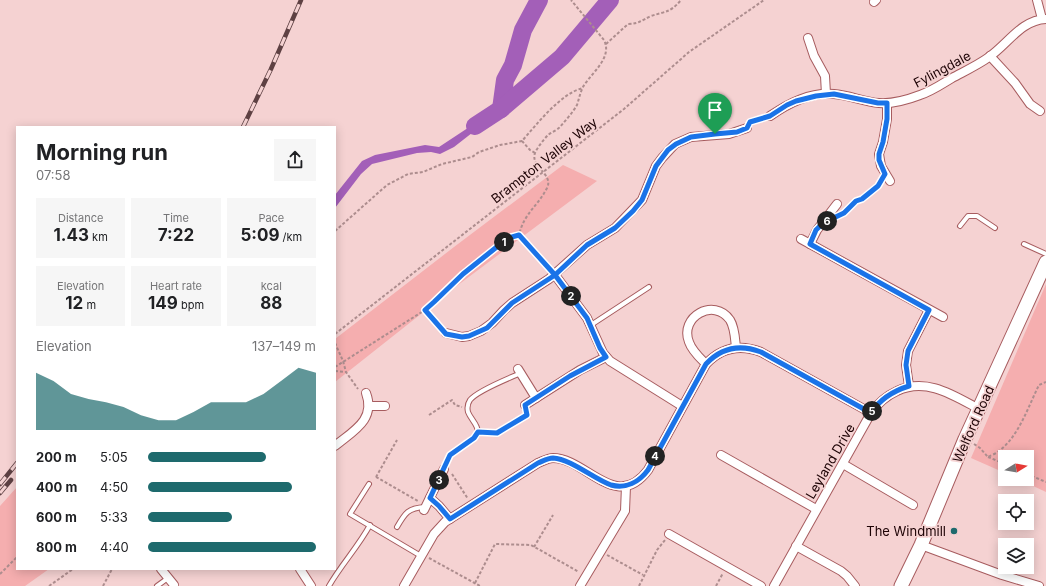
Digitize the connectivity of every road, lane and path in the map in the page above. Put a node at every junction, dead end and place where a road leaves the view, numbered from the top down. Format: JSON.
{"nodes":[{"id":1,"x":571,"y":0,"type":"edge"},
{"id":2,"x":681,"y":0,"type":"edge"},
{"id":3,"x":764,"y":0,"type":"edge"},
{"id":4,"x":1037,"y":0,"type":"edge"},
{"id":5,"x":1044,"y":19,"type":"edge"},
{"id":6,"x":808,"y":38,"type":"dead end"},
{"id":7,"x":606,"y":44,"type":"junction"},
{"id":8,"x":990,"y":56,"type":"junction"},
{"id":9,"x":583,"y":88,"type":"junction"},
{"id":10,"x":826,"y":94,"type":"junction"},
{"id":11,"x":887,"y":103,"type":"junction"},
{"id":12,"x":1040,"y":111,"type":"dead end"},
{"id":13,"x":770,"y":116,"type":"joint"},
{"id":14,"x":747,"y":128,"type":"joint"},
{"id":15,"x":522,"y":141,"type":"junction"},
{"id":16,"x":535,"y":153,"type":"junction"},
{"id":17,"x":543,"y":171,"type":"junction"},
{"id":18,"x":888,"y":177,"type":"joint"},
{"id":19,"x":837,"y":204,"type":"dead end"},
{"id":20,"x":823,"y":223,"type":"junction"},
{"id":21,"x":960,"y":226,"type":"dead end"},
{"id":22,"x":995,"y":228,"type":"dead end"},
{"id":23,"x":336,"y":230,"type":"edge"},
{"id":24,"x":519,"y":235,"type":"junction"},
{"id":25,"x":801,"y":239,"type":"dead end"},
{"id":26,"x":810,"y":244,"type":"junction"},
{"id":27,"x":1024,"y":244,"type":"dead end"},
{"id":28,"x":1046,"y":254,"type":"edge"},
{"id":29,"x":1046,"y":262,"type":"edge"},
{"id":30,"x":555,"y":275,"type":"junction"},
{"id":31,"x":649,"y":287,"type":"dead end"},
{"id":32,"x":425,"y":310,"type":"junction"},
{"id":33,"x":929,"y":310,"type":"junction"},
{"id":34,"x":943,"y":317,"type":"dead end"},
{"id":35,"x":591,"y":325,"type":"junction"},
{"id":36,"x":336,"y":333,"type":"edge"},
{"id":37,"x":446,"y":334,"type":"joint"},
{"id":38,"x":336,"y":345,"type":"edge"},
{"id":39,"x":736,"y":348,"type":"junction"},
{"id":40,"x":606,"y":357,"type":"junction"},
{"id":41,"x":343,"y":361,"type":"junction"},
{"id":42,"x":706,"y":364,"type":"junction"},
{"id":43,"x":336,"y":366,"type":"edge"},
{"id":44,"x":336,"y":371,"type":"edge"},
{"id":45,"x":519,"y":371,"type":"joint"},
{"id":46,"x":346,"y":372,"type":"junction"},
{"id":47,"x":1046,"y":382,"type":"edge"},
{"id":48,"x":909,"y":386,"type":"junction"},
{"id":49,"x":366,"y":393,"type":"joint"},
{"id":50,"x":536,"y":398,"type":"junction"},
{"id":51,"x":525,"y":405,"type":"joint"},
{"id":52,"x":369,"y":406,"type":"junction"},
{"id":53,"x":385,"y":406,"type":"dead end"},
{"id":54,"x":682,"y":406,"type":"junction"},
{"id":55,"x":468,"y":408,"type":"junction"},
{"id":56,"x":979,"y":408,"type":"junction"},
{"id":57,"x":871,"y":413,"type":"junction"},
{"id":58,"x":429,"y":415,"type":"dead end"},
{"id":59,"x":478,"y":432,"type":"junction"},
{"id":60,"x":965,"y":438,"type":"junction"},
{"id":61,"x":397,"y":440,"type":"dead end"},
{"id":62,"x":336,"y":445,"type":"edge"},
{"id":63,"x":721,"y":455,"type":"dead end"},
{"id":64,"x":988,"y":457,"type":"junction"},
{"id":65,"x":998,"y":461,"type":"edge"},
{"id":66,"x":842,"y":464,"type":"junction"},
{"id":67,"x":444,"y":469,"type":"junction"},
{"id":68,"x":376,"y":477,"type":"junction"},
{"id":69,"x":1034,"y":477,"type":"edge"},
{"id":70,"x":1046,"y":482,"type":"edge"},
{"id":71,"x":369,"y":484,"type":"joint"},
{"id":72,"x":626,"y":486,"type":"junction"},
{"id":73,"x":413,"y":498,"type":"dead end"},
{"id":74,"x":430,"y":498,"type":"junction"},
{"id":75,"x":472,"y":505,"type":"junction"},
{"id":76,"x":913,"y":505,"type":"dead end"},
{"id":77,"x":425,"y":508,"type":"joint"},
{"id":78,"x":816,"y":509,"type":"junction"},
{"id":79,"x":553,"y":516,"type":"dead end"},
{"id":80,"x":450,"y":519,"type":"junction"},
{"id":81,"x":370,"y":525,"type":"junction"},
{"id":82,"x":397,"y":526,"type":"dead end"},
{"id":83,"x":669,"y":534,"type":"dead end"},
{"id":84,"x":922,"y":545,"type":"junction"},
{"id":85,"x":796,"y":546,"type":"junction"},
{"id":86,"x":534,"y":547,"type":"junction"},
{"id":87,"x":657,"y":550,"type":"dead end"},
{"id":88,"x":601,"y":551,"type":"junction"},
{"id":89,"x":422,"y":555,"type":"junction"},
{"id":90,"x":16,"y":558,"type":"edge"},
{"id":91,"x":726,"y":566,"type":"junction"},
{"id":92,"x":72,"y":570,"type":"edge"},
{"id":93,"x":111,"y":570,"type":"edge"},
{"id":94,"x":301,"y":570,"type":"edge"},
{"id":95,"x":165,"y":572,"type":"edge"},
{"id":96,"x":0,"y":574,"type":"edge"},
{"id":97,"x":586,"y":576,"type":"junction"},
{"id":98,"x":644,"y":576,"type":"junction"},
{"id":99,"x":474,"y":583,"type":"junction"},
{"id":100,"x":174,"y":585,"type":"dead end"},
{"id":101,"x":49,"y":586,"type":"edge"},
{"id":102,"x":103,"y":586,"type":"edge"},
{"id":103,"x":157,"y":586,"type":"edge"},
{"id":104,"x":311,"y":586,"type":"edge"},
{"id":105,"x":329,"y":586,"type":"edge"},
{"id":106,"x":404,"y":586,"type":"edge"},
{"id":107,"x":480,"y":586,"type":"edge"},
{"id":108,"x":580,"y":586,"type":"edge"},
{"id":109,"x":640,"y":586,"type":"edge"},
{"id":110,"x":716,"y":586,"type":"edge"},
{"id":111,"x":762,"y":586,"type":"edge"},
{"id":112,"x":774,"y":586,"type":"edge"},
{"id":113,"x":855,"y":586,"type":"edge"},
{"id":114,"x":901,"y":586,"type":"edge"},
{"id":115,"x":1040,"y":586,"type":"edge"}],
"edges":[{"from":1,"to":7,"type":"path"},
{"from":2,"to":7,"type":"path"},
{"from":3,"to":17,"type":"path","name":"Brampton Valley Way"},
{"from":4,"to":5,"type":"street"},
{"from":5,"to":8,"type":"street","name":"Fylingdale"},
{"from":6,"to":10,"type":"street"},
{"from":7,"to":9,"type":"path"},
{"from":8,"to":11,"type":"street","name":"Fylingdale"},
{"from":8,"to":12,"type":"street"},
{"from":9,"to":15,"type":"path"},
{"from":9,"to":16,"type":"path"},
{"from":10,"to":11,"type":"street","name":"Fylingdale"},
{"from":10,"to":13,"type":"street","name":"Fylingdale"},
{"from":11,"to":18,"type":"street"},
{"from":13,"to":14,"type":"path"},
{"from":14,"to":30,"type":"street"},
{"from":15,"to":16,"type":"path"},
{"from":15,"to":23,"type":"path"},
{"from":16,"to":17,"type":"path"},
{"from":17,"to":24,"type":"path"},
{"from":17,"to":36,"type":"path","name":"Brampton Valley Way"},
{"from":18,"to":20,"type":"path"},
{"from":19,"to":20,"type":"street"},
{"from":20,"to":26,"type":"street"},
{"from":21,"to":22,"type":"lane"},
{"from":24,"to":30,"type":"path"},
{"from":24,"to":32,"type":"path"},
{"from":25,"to":26,"type":"street"},
{"from":26,"to":33,"type":"street"},
{"from":27,"to":28,"type":"lane"},
{"from":29,"to":56,"type":"main road","name":"Welford Road"},
{"from":30,"to":35,"type":"street"},
{"from":30,"to":37,"type":"street"},
{"from":31,"to":35,"type":"lane"},
{"from":32,"to":37,"type":"path"},
{"from":32,"to":41,"type":"path"},
{"from":33,"to":34,"type":"street"},
{"from":33,"to":48,"type":"street"},
{"from":35,"to":40,"type":"street"},
{"from":38,"to":41,"type":"path"},
{"from":39,"to":42,"type":"street"},
{"from":39,"to":42,"type":"street"},
{"from":39,"to":57,"type":"street"},
{"from":40,"to":50,"type":"street"},
{"from":40,"to":54,"type":"street"},
{"from":41,"to":43,"type":"path"},
{"from":41,"to":46,"type":"path"},
{"from":42,"to":54,"type":"street"},
{"from":44,"to":46,"type":"path"},
{"from":45,"to":50,"type":"street"},
{"from":45,"to":55,"type":"lane"},
{"from":46,"to":49,"type":"path"},
{"from":47,"to":64,"type":"path"},
{"from":48,"to":56,"type":"street","name":"Leyland Drive"},
{"from":48,"to":57,"type":"street","name":"Leyland Drive"},
{"from":49,"to":52,"type":"street"},
{"from":50,"to":51,"type":"street"},
{"from":51,"to":59,"type":"path"},
{"from":52,"to":53,"type":"street"},
{"from":52,"to":62,"type":"street"},
{"from":54,"to":72,"type":"street"},
{"from":55,"to":58,"type":"path"},
{"from":55,"to":59,"type":"lane"},
{"from":56,"to":60,"type":"main road","name":"Welford Road"},
{"from":57,"to":66,"type":"street","name":"Leyland Drive"},
{"from":59,"to":67,"type":"lane"},
{"from":60,"to":64,"type":"path"},
{"from":60,"to":84,"type":"main road","name":"Welford Road"},
{"from":61,"to":68,"type":"path"},
{"from":63,"to":78,"type":"street"},
{"from":64,"to":65,"type":"path"},
{"from":66,"to":76,"type":"street"},
{"from":66,"to":78,"type":"street","name":"Leyland Drive"},
{"from":67,"to":74,"type":"street"},
{"from":67,"to":75,"type":"path"},
{"from":68,"to":71,"type":"path"},
{"from":68,"to":73,"type":"path"},
{"from":69,"to":70,"type":"path"},
{"from":71,"to":81,"type":"lane"},
{"from":72,"to":75,"type":"street"},
{"from":72,"to":88,"type":"street"},
{"from":74,"to":77,"type":"street"},
{"from":74,"to":80,"type":"street"},
{"from":75,"to":80,"type":"street"},
{"from":77,"to":82,"type":"lane"},
{"from":78,"to":85,"type":"street","name":"Leyland Drive"},
{"from":79,"to":86,"type":"path"},
{"from":80,"to":89,"type":"street"},
{"from":81,"to":89,"type":"lane"},
{"from":81,"to":105,"type":"lane"},
{"from":83,"to":91,"type":"street"},
{"from":84,"to":114,"type":"main road","name":"Welford Road"},
{"from":84,"to":115,"type":"street"},
{"from":85,"to":112,"type":"street","name":"Leyland Drive"},
{"from":85,"to":113,"type":"street"},
{"from":86,"to":97,"type":"path"},
{"from":86,"to":99,"type":"path"},
{"from":87,"to":98,"type":"path"},
{"from":88,"to":97,"type":"street"},
{"from":88,"to":98,"type":"path"},
{"from":89,"to":99,"type":"path"},
{"from":89,"to":106,"type":"street"},
{"from":90,"to":96,"type":"path"},
{"from":91,"to":110,"type":"path"},
{"from":91,"to":111,"type":"street"},
{"from":92,"to":101,"type":"path"},
{"from":93,"to":102,"type":"path"},
{"from":94,"to":104,"type":"street"},
{"from":95,"to":100,"type":"street"},
{"from":95,"to":103,"type":"lane"},
{"from":97,"to":108,"type":"street"},
{"from":98,"to":109,"type":"path"},
{"from":99,"to":107,"type":"path"}]}
